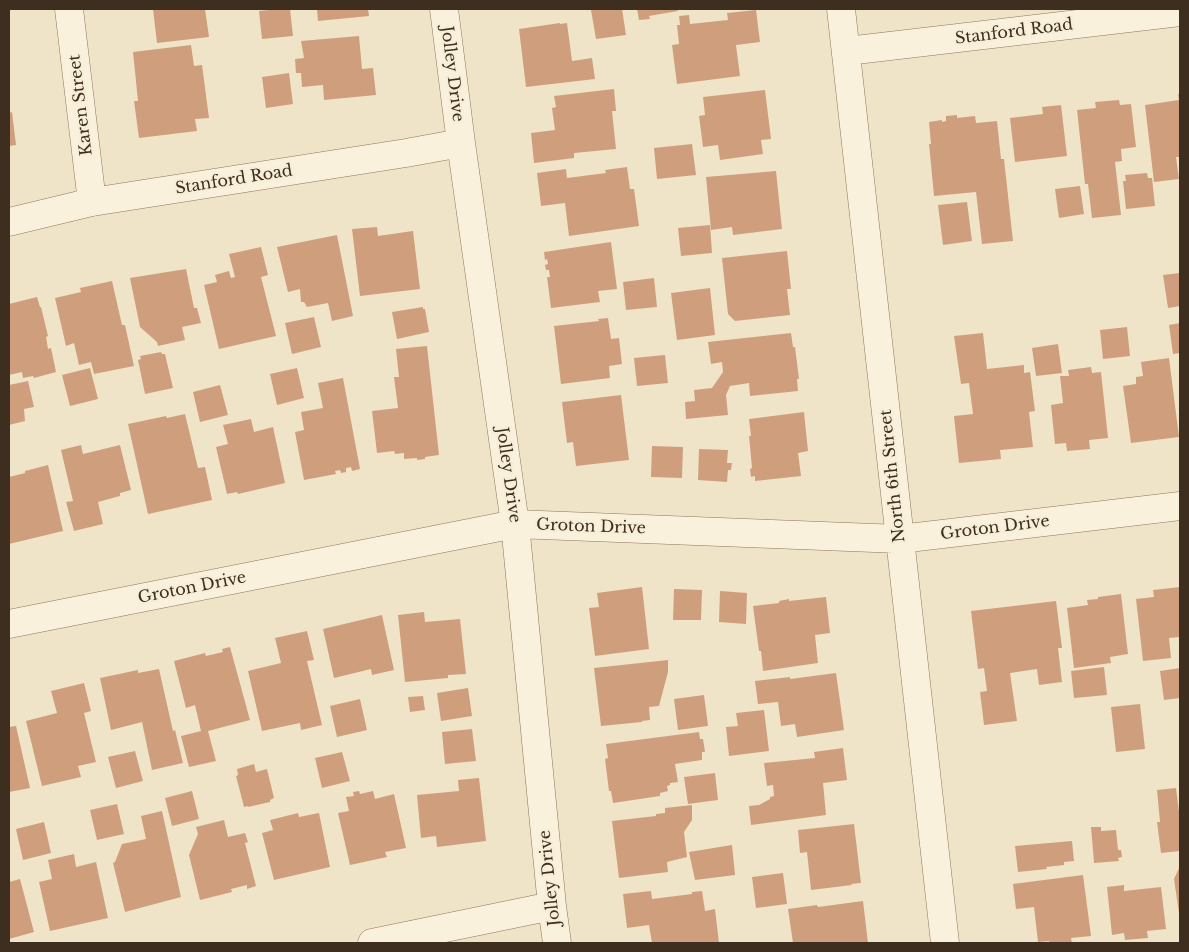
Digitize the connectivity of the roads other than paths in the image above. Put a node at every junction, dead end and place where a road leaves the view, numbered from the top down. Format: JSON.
{"nodes":[{"id":1,"x":69,"y":9,"type":"edge"},
{"id":2,"x":444,"y":9,"type":"edge"},
{"id":3,"x":842,"y":9,"type":"edge"},
{"id":4,"x":1180,"y":12,"type":"edge"},
{"id":5,"x":847,"y":51,"type":"junction"},
{"id":6,"x":461,"y":143,"type":"junction"},
{"id":7,"x":92,"y":202,"type":"junction"},
{"id":8,"x":9,"y":222,"type":"edge"},
{"id":9,"x":1180,"y":506,"type":"edge"},
{"id":10,"x":515,"y":524,"type":"junction"},
{"id":11,"x":900,"y":539,"type":"junction"},
{"id":12,"x":9,"y":624,"type":"edge"},
{"id":13,"x":552,"y":906,"type":"junction"},
{"id":14,"x":372,"y":943,"type":"edge"},
{"id":15,"x":557,"y":943,"type":"edge"},
{"id":16,"x":945,"y":943,"type":"edge"}],
"edges":[{"from":1,"to":7,"type":"street","name":"Karen Street"},
{"from":2,"to":6,"type":"street","name":"Jolley Drive"},
{"from":3,"to":5,"type":"street","name":"North 6th Street"},
{"from":4,"to":5,"type":"street","name":"Stanford Road"},
{"from":5,"to":11,"type":"street","name":"North 6th Street"},
{"from":6,"to":7,"type":"street","name":"Stanford Road"},
{"from":6,"to":10,"type":"street","name":"Jolley Drive"},
{"from":7,"to":8,"type":"street","name":"Stanford Road"},
{"from":9,"to":11,"type":"street","name":"Groton Drive"},
{"from":10,"to":11,"type":"street","name":"Groton Drive"},
{"from":10,"to":12,"type":"street","name":"Groton Drive"},
{"from":10,"to":13,"type":"street","name":"Jolley Drive"},
{"from":11,"to":16,"type":"street","name":"North 6th Street"},
{"from":13,"to":14,"type":"street"},
{"from":13,"to":15,"type":"street","name":"Jolley Drive"}]}
